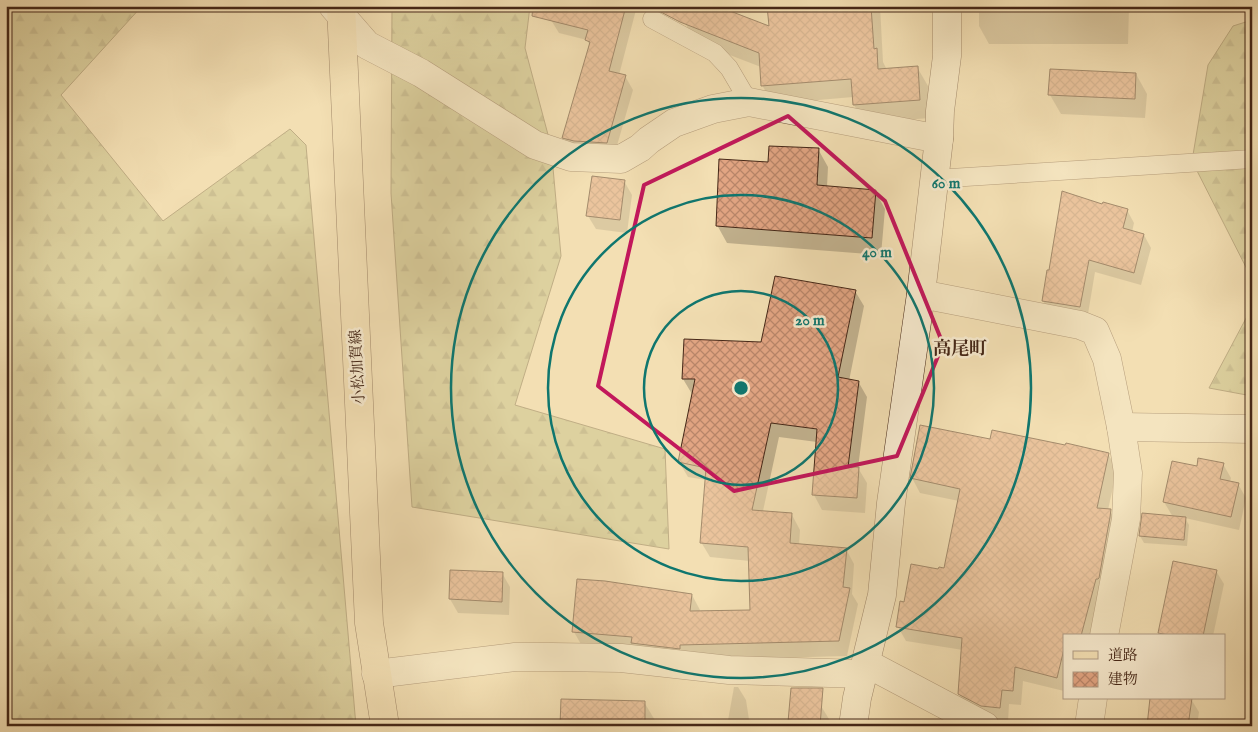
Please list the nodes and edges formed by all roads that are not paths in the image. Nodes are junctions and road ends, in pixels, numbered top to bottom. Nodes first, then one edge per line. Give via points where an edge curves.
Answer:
1 (948, 6) edge
2 (338, 9) edge
3 (652, 19) dead end
4 (749, 102) junction
5 (939, 139) junction
6 (1252, 159) edge
7 (934, 180) junction
8 (921, 294) junction
9 (1121, 427) junction
10 (1252, 429) edge
11 (1104, 634) edge
12 (864, 668) junction
13 (376, 674) junction
14 (1093, 700) edge
15 (385, 726) edge
16 (853, 726) edge
17 (985, 726) edge
18 (1089, 726) edge

1 - 5 street
2 - 4 street via 367,45 421,73 535,146 571,157 621,159 674,123 713,109
2 - 13 main road, 小松加賀線 via 369,623
3 - 4 lane via 715,53 729,68
4 - 5 street
5 - 7 street
6 - 7 lane
7 - 8 street
8 - 9 street via 1080,325 1095,331 1107,359
8 - 12 street via 891,503 882,595
9 - 10 street
9 - 11 street via 1128,473 1126,519
12 - 13 street via 729,670 621,658 515,657
12 - 16 street
12 - 17 street
13 - 15 main road, 小松加賀線
14 - 18 street

